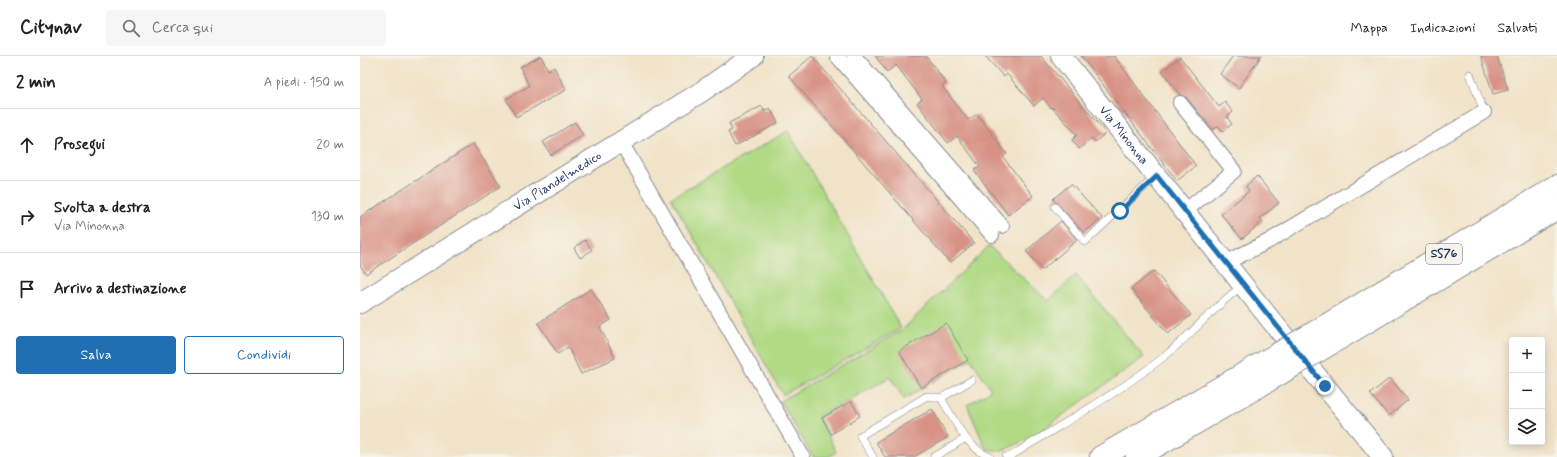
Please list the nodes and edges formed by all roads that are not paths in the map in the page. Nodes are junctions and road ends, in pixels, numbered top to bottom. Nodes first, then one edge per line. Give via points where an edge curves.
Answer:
1 (753, 56) edge
2 (837, 56) edge
3 (854, 56) edge
4 (1061, 56) edge
5 (1470, 74) dead end
6 (1180, 102) dead end
7 (1484, 112) joint
8 (621, 142) junction
9 (1157, 176) junction
10 (1557, 186) edge
11 (1055, 207) dead end
12 (1557, 208) edge
13 (1184, 211) junction
14 (1225, 262) junction
15 (1243, 285) junction
16 (360, 303) edge
17 (1336, 330) junction
18 (1253, 379) junction
19 (972, 380) dead end
20 (942, 398) junction
21 (966, 438) junction
22 (803, 457) edge
23 (872, 457) edge
24 (934, 457) edge
25 (990, 457) edge
26 (1006, 457) edge
27 (1101, 457) edge
28 (1138, 457) edge
29 (1383, 457) edge

1 - 8 main road, Via Piandelmedico
2 - 3 street via 997,231
4 - 9 main road, Via Minonna
5 - 7 lane
6 - 13 street via 1234,171
7 - 14 street via 1269,241
8 - 16 main road, Via Piandelmedico
8 - 22 street
9 - 11 lane via 1085,242
9 - 13 main road, Via Minonna
10 - 17 highway, SS76
12 - 17 highway, SS76
13 - 14 main road, Via Minonna
14 - 15 main road, Via Minonna
15 - 26 lane via 1166,355 1132,380
15 - 29 main road, Via Minonna
17 - 18 highway, SS76, bridge
18 - 27 highway, SS76
18 - 28 highway, SS76
19 - 20 lane
20 - 21 lane
20 - 23 lane via 927,396 860,436
21 - 24 lane
21 - 25 lane via 980,453

